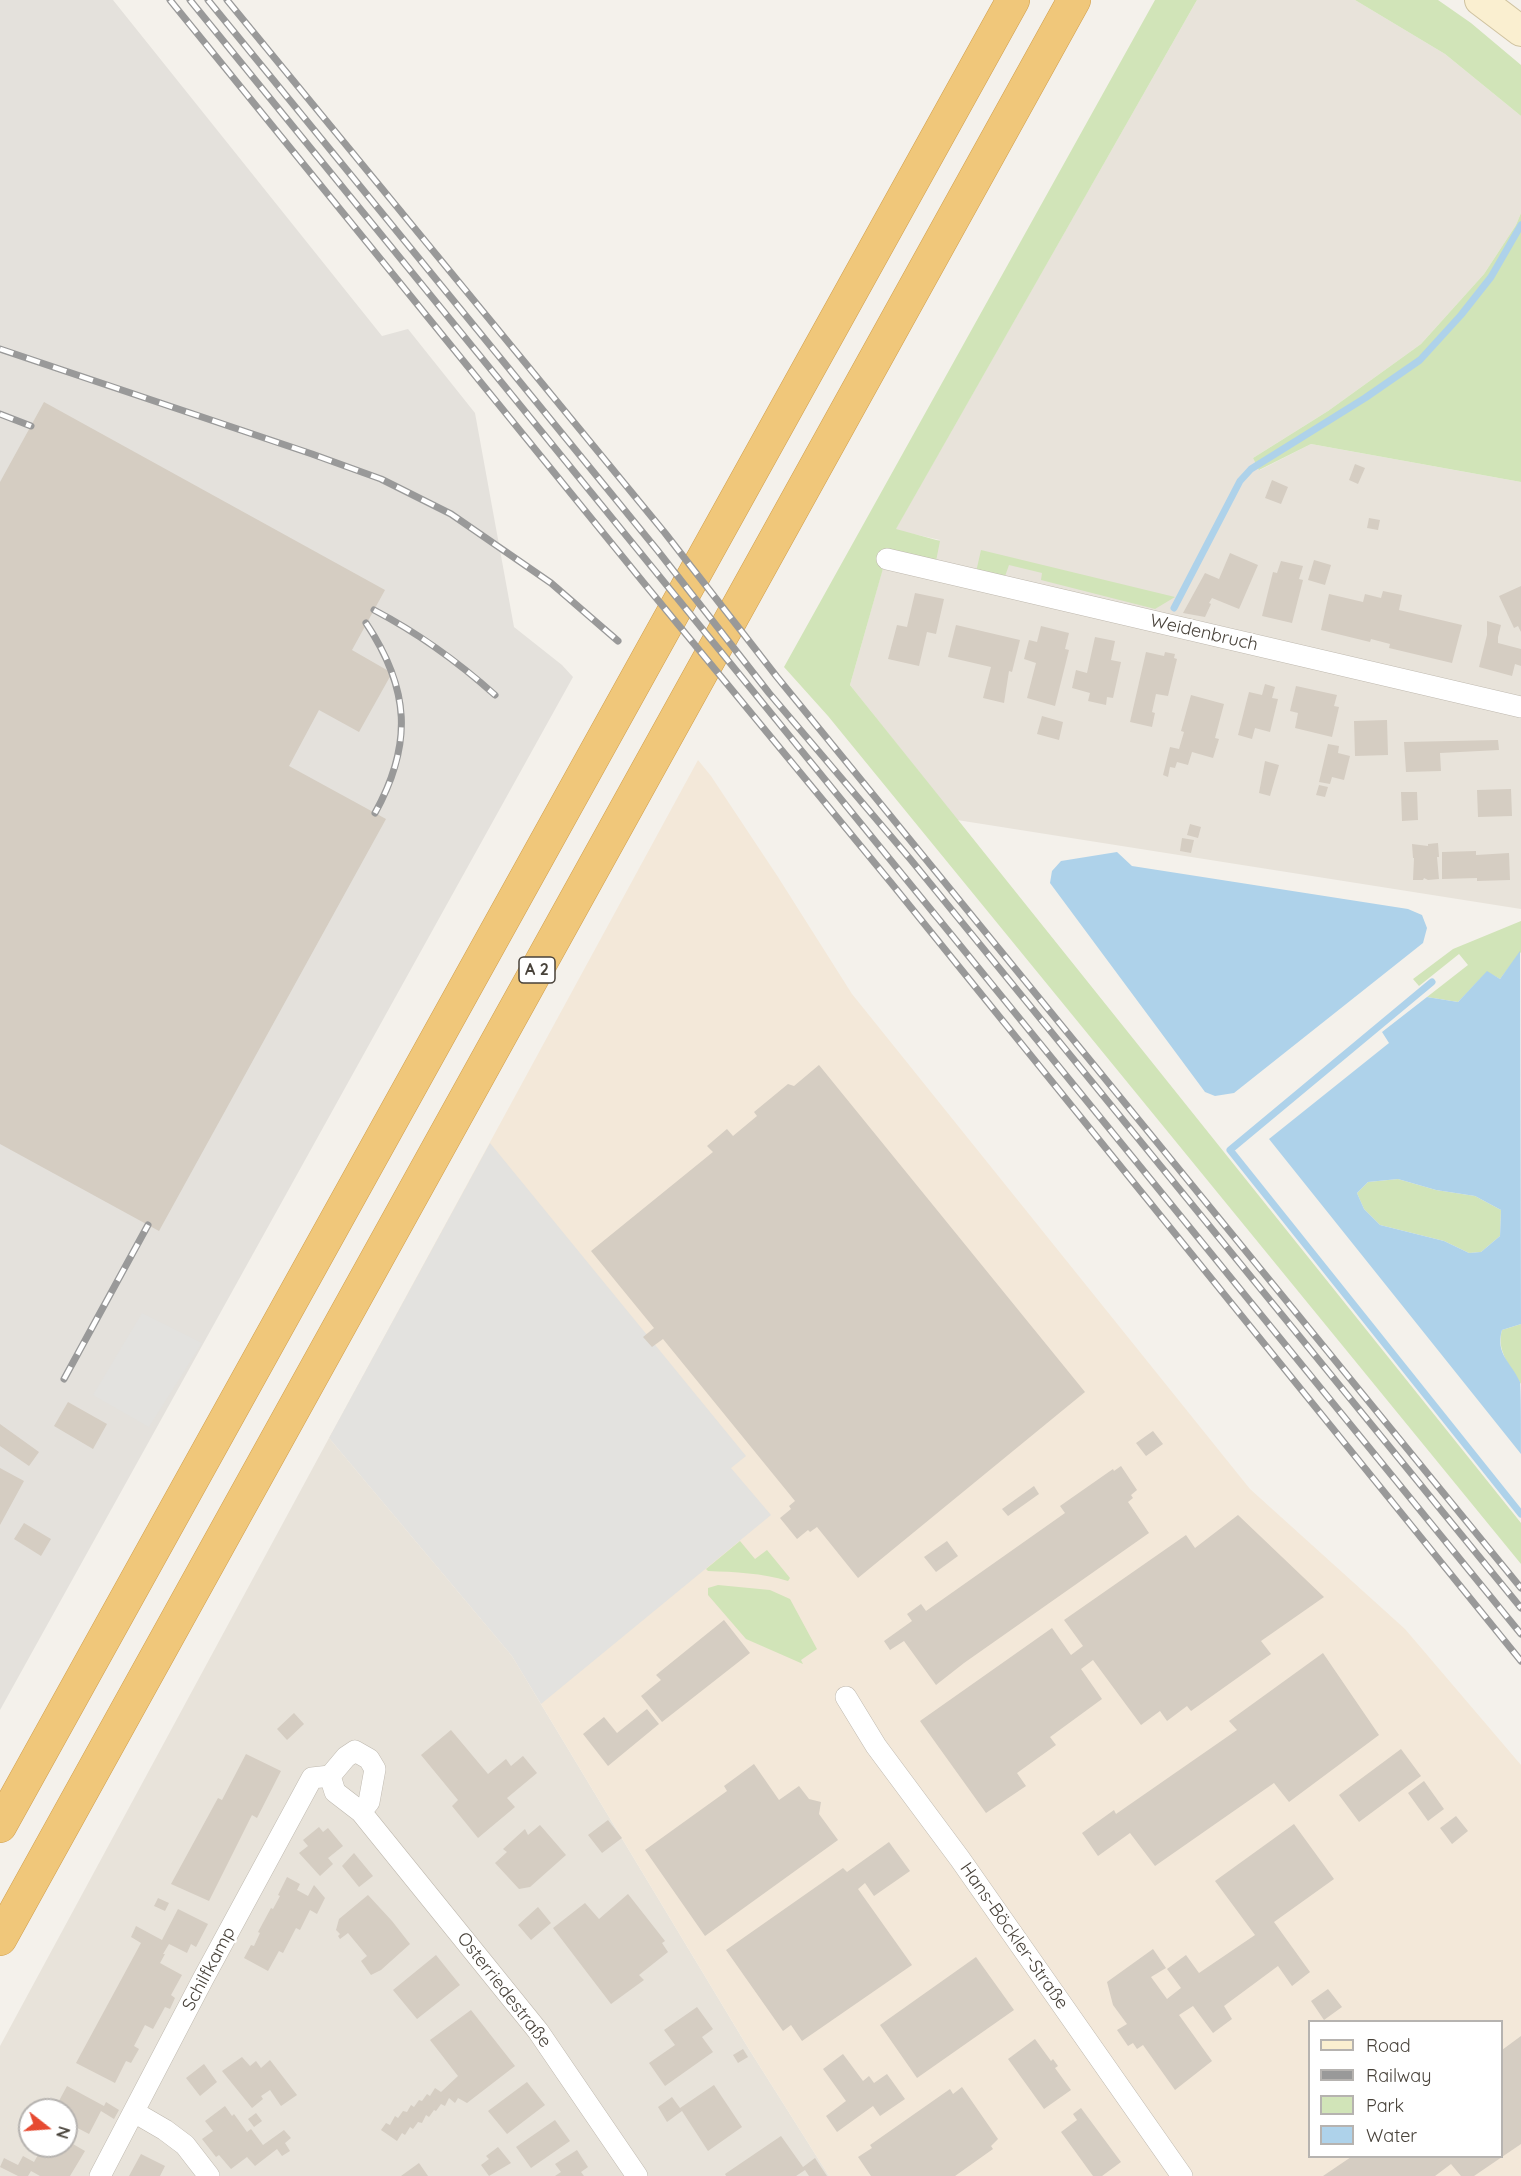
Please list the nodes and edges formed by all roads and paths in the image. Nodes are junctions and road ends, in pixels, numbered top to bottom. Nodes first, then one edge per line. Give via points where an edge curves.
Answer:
1 (1013, 0) edge
2 (1074, 0) edge
3 (1480, 0) edge
4 (1521, 31) edge
5 (887, 559) dead end
6 (1521, 707) edge
7 (846, 1697) dead end
8 (330, 1776) junction
9 (361, 1812) junction
10 (0, 1826) edge
11 (0, 1939) edge
12 (134, 2112) junction
13 (100, 2176) edge
14 (209, 2176) edge
15 (637, 2176) edge
16 (1182, 2176) edge

1 - 10 highway
2 - 11 highway, A 2
3 - 4 street
5 - 6 street, Weidenbruch
7 - 16 street, Hans-Böckler-Straße via 876,1746
8 - 9 street, Osterriedestraße via 335,1792
8 - 9 street via 355,1751 369,1759 375,1769 374,1782 369,1802
8 - 12 street, Schilfkamp via 312,1778
9 - 15 street, Osterriedestraße via 538,2031
12 - 13 street, Schilfkamp
12 - 14 street via 185,2145

